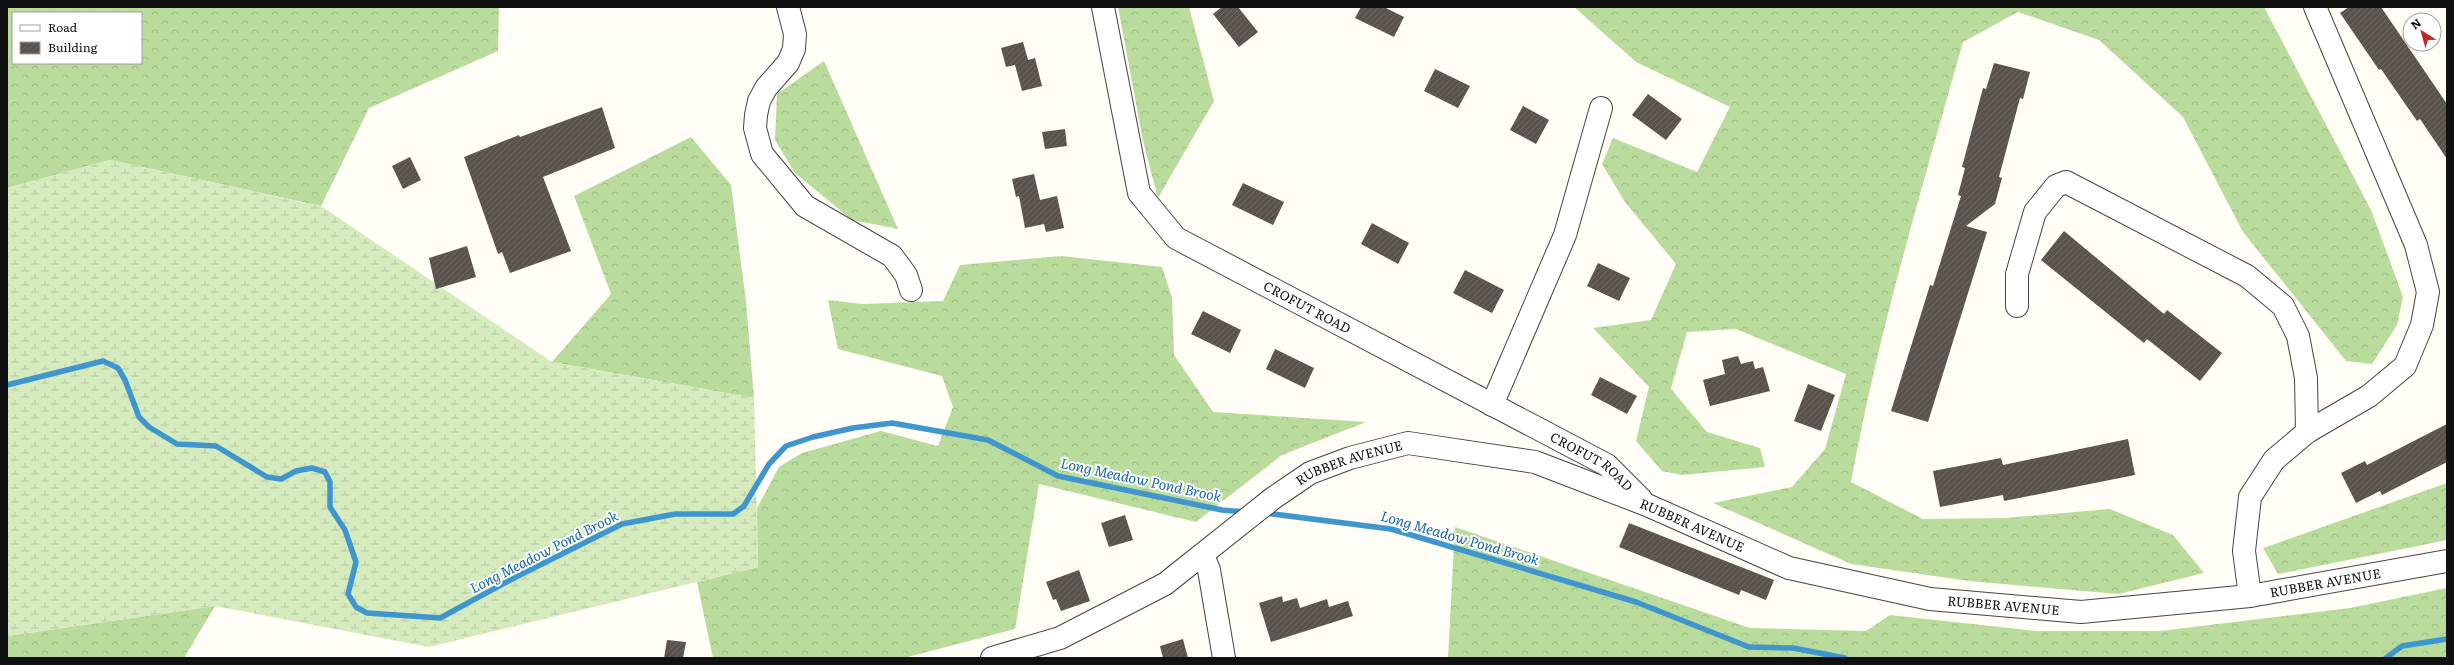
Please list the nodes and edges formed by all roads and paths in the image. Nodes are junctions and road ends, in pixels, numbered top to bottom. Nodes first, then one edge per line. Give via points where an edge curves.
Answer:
1 (788, 7) edge
2 (1103, 7) edge
3 (2315, 7) edge
4 (1601, 108) dead end
5 (911, 290) dead end
6 (2017, 306) dead end
7 (1492, 405) junction
8 (2307, 432) junction
9 (1647, 505) junction
10 (1203, 555) junction
11 (2447, 561) edge
12 (2250, 596) junction
13 (992, 658) edge
14 (1224, 658) edge

1 - 5 street via 796,34 794,49 788,63 766,88 759,101 755,128 762,154 805,206 892,256 906,275
2 - 7 street, CROFUT ROAD via 1140,193 1176,238
3 - 8 street via 2416,245 2428,292 2422,325 2405,366 2369,396
4 - 7 street via 1565,235
6 - 8 street via 2017,274 2035,212 2056,186 2066,182 2247,276 2283,306 2298,336 2306,378
7 - 9 street, CROFUT ROAD via 1606,465
8 - 12 street via 2274,460 2250,497 2244,551
9 - 10 street, RUBBER AVENUE via 1535,462 1408,443 1350,458 1310,473
9 - 12 street, RUBBER AVENUE via 1789,568 1930,599 2081,612
10 - 13 street, RUBBER AVENUE via 1165,584 1060,638
10 - 14 street via 1209,570
11 - 12 street, RUBBER AVENUE

